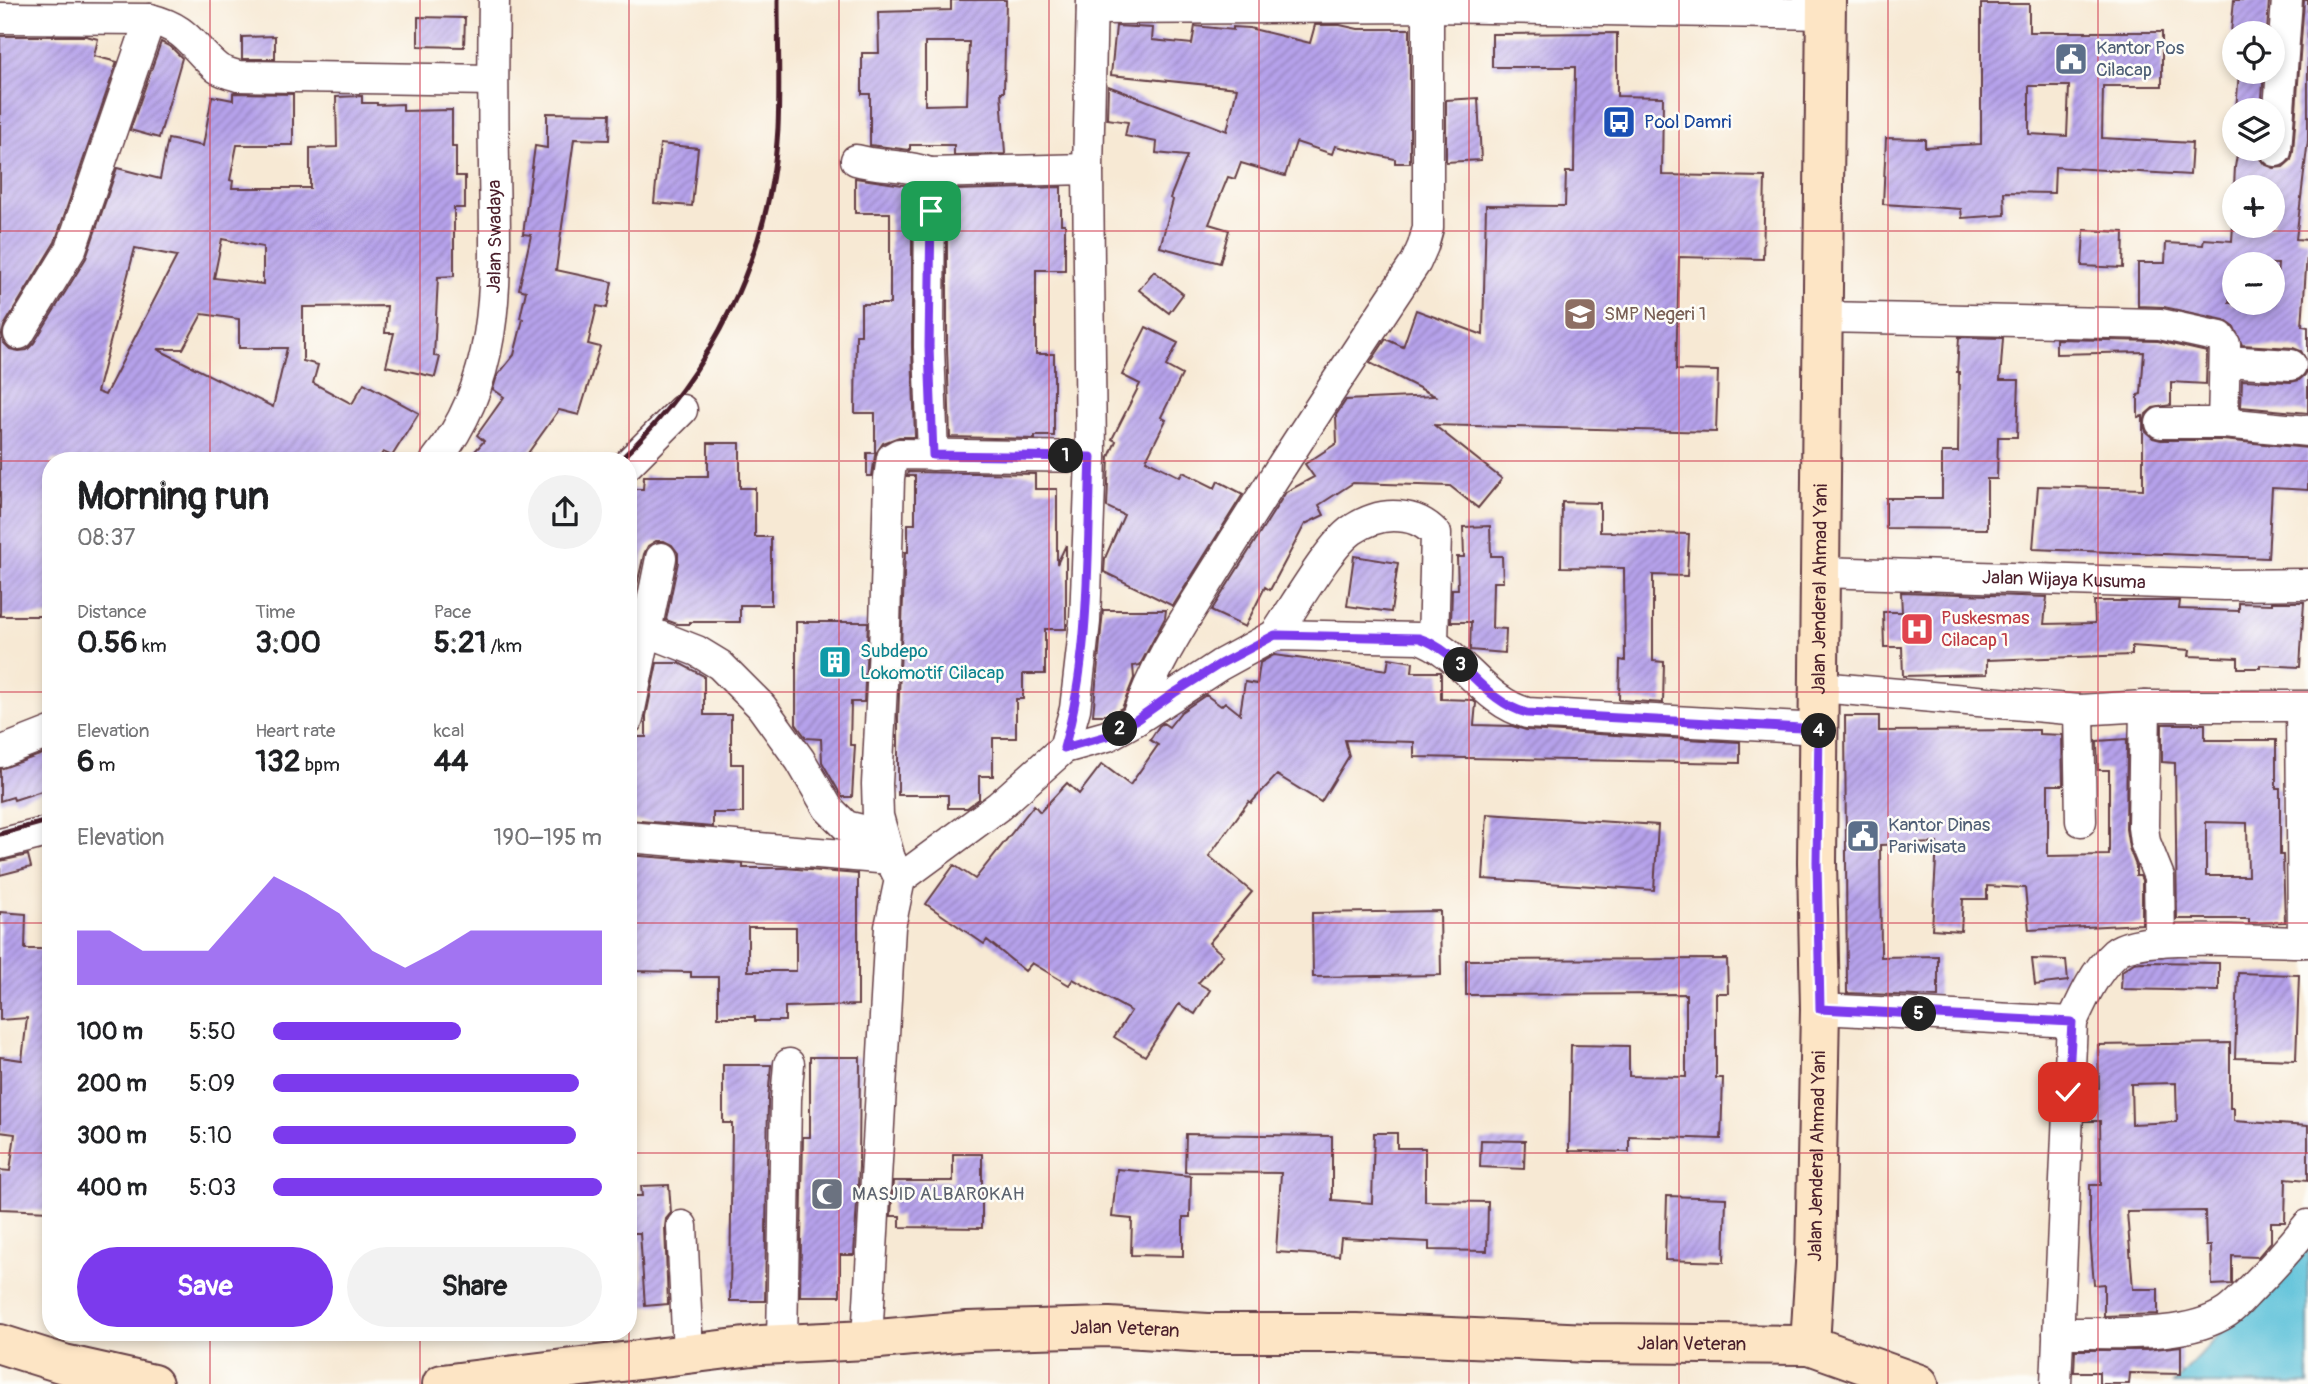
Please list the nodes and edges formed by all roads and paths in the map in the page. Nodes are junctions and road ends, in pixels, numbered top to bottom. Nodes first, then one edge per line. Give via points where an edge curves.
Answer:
1 (494, 0) edge
2 (2287, 0) edge
3 (1092, 4) edge
4 (1428, 7) junction
5 (1826, 7) edge
6 (0, 18) edge
7 (150, 19) junction
8 (2296, 46) edge
9 (492, 80) junction
10 (2285, 104) edge
11 (856, 160) dead end
12 (1088, 169) junction
13 (930, 173) junction
14 (1821, 317) junction
15 (19, 334) dead end
16 (2225, 361) junction
17 (2291, 365) dead end
18 (682, 410) dead end
19 (2161, 422) dead end
20 (2223, 423) junction
21 (2308, 431) edge
22 (441, 452) edge
23 (637, 455) edge
24 (933, 455) junction
25 (1091, 457) junction
26 (662, 558) dead end
27 (1821, 572) junction
28 (2308, 584) edge
29 (646, 631) junction
30 (1275, 635) junction
31 (1433, 642) junction
32 (637, 675) edge
33 (1820, 687) junction
34 (2145, 706) junction
35 (2304, 707) edge
36 (2079, 710) junction
37 (1136, 720) junction
38 (1819, 729) junction
39 (42, 736) edge
40 (1064, 748) junction
41 (0, 752) edge
42 (2081, 821) dead end
43 (42, 833) edge
44 (637, 838) edge
45 (0, 844) edge
46 (891, 857) junction
47 (2160, 941) junction
48 (2306, 942) edge
49 (1820, 1009) junction
50 (2072, 1022) junction
51 (789, 1064) dead end
52 (2308, 1225) edge
53 (682, 1226) dead end
54 (2058, 1333) junction
55 (867, 1340) junction
56 (0, 1344) edge
57 (782, 1344) junction
58 (1810, 1345) junction
59 (688, 1353) junction
60 (78, 1376) edge
61 (153, 1384) edge
62 (442, 1384) edge
63 (1919, 1384) edge
64 (2056, 1384) edge

1 - 9 street, Jalan Swadaya
2 - 8 street
3 - 4 street
3 - 12 street
4 - 5 street
4 - 37 street via 1429,228 1423,246 1205,586 1146,688
5 - 14 main road, Jalan Jenderal Ahmad Yani
6 - 7 street
7 - 9 street via 170,24 219,70 238,76
7 - 15 street via 71,249
8 - 10 street
9 - 22 street, Jalan Swadaya via 495,286 490,338 480,377
11 - 13 street via 912,166
12 - 13 street
12 - 25 street
13 - 24 street
14 - 16 street via 2160,324 2220,337
14 - 27 main road, Jalan Jenderal Ahmad Yani
16 - 17 street
16 - 20 street
18 - 23 street
19 - 20 street
20 - 21 street
24 - 25 street
24 - 46 street via 899,454 892,458 889,478 877,784 878,816
25 - 40 street via 1081,660
26 - 29 street
27 - 28 street, Jalan Wijaya Kusuma
27 - 33 main road, Jalan Jenderal Ahmad Yani
29 - 32 street
29 - 46 street via 720,665 761,706 828,808
30 - 31 street
30 - 31 street via 1351,531 1384,516 1405,516 1426,523 1436,534
30 - 37 street via 1220,664
31 - 38 street via 1483,688 1514,710 1527,713
33 - 36 street
33 - 38 main road, Jalan Jenderal Ahmad Yani
34 - 35 street
34 - 36 street
34 - 47 street via 2144,827 2159,877
35 - 48 street
36 - 42 street
37 - 40 street via 1107,736
38 - 49 main road, Jalan Jenderal Ahmad Yani
39 - 41 street
40 - 46 street via 999,806
43 - 45 street
44 - 46 street
46 - 55 street
47 - 48 street
47 - 50 street via 2132,944 2114,954 2088,989
49 - 50 street
49 - 58 main road, Jalan Jenderal Ahmad Yani
50 - 54 street
51 - 57 street
52 - 54 street via 2285,1255 2229,1311 2215,1319 2171,1330
53 - 59 street
54 - 64 street
55 - 57 main road, Jalan Veteran
55 - 58 main road, Jalan Veteran via 968,1331 1109,1327 1589,1343
56 - 60 main road
57 - 59 main road, Jalan Veteran
58 - 63 main road, Jalan Veteran
59 - 62 main road, Jalan Veteran
60 - 61 main road

